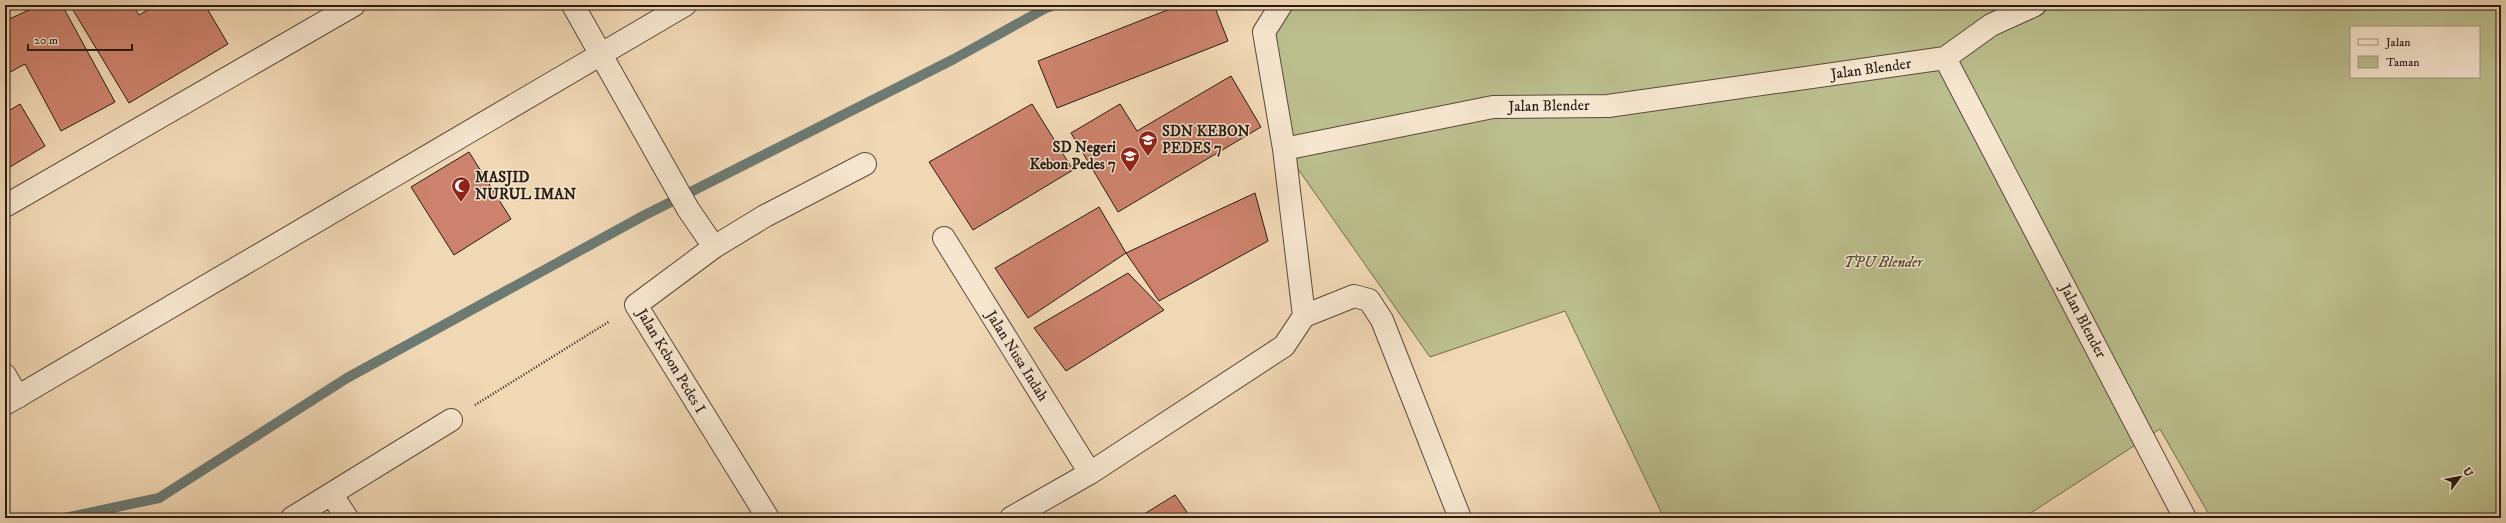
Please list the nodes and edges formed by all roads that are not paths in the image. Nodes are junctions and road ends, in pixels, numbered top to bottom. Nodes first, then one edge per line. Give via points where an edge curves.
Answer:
1 (354, 5) edge
2 (573, 5) edge
3 (685, 5) edge
4 (1281, 5) edge
5 (2035, 5) edge
6 (600, 53) junction
7 (1945, 58) junction
8 (1284, 149) junction
9 (865, 164) dead end
10 (5, 206) edge
11 (944, 238) dead end
12 (714, 247) junction
13 (1304, 316) junction
14 (5, 375) edge
15 (12, 401) edge
16 (451, 420) road end
17 (1090, 473) junction
18 (332, 494) junction
19 (292, 518) edge
20 (347, 518) edge
21 (768, 518) edge
22 (1012, 518) edge
23 (1460, 518) edge
24 (2185, 518) edge

1 - 10 street
2 - 6 street
3 - 6 street
4 - 8 street via 1264,32
5 - 7 street via 1991,26
6 - 12 street via 688,209
6 - 15 street
7 - 8 street, Jalan Blender via 1608,106 1493,107
7 - 24 street, Jalan Blender
8 - 13 street
9 - 12 street via 765,216
11 - 17 street, Jalan Nusa Indah
12 - 21 street, Jalan Kebon Pedes I via 636,305
13 - 17 street via 1284,346
13 - 23 street via 1354,296 1369,300 1382,320
14 - 15 street
16 - 18 street
17 - 22 street
18 - 19 street
18 - 20 street

